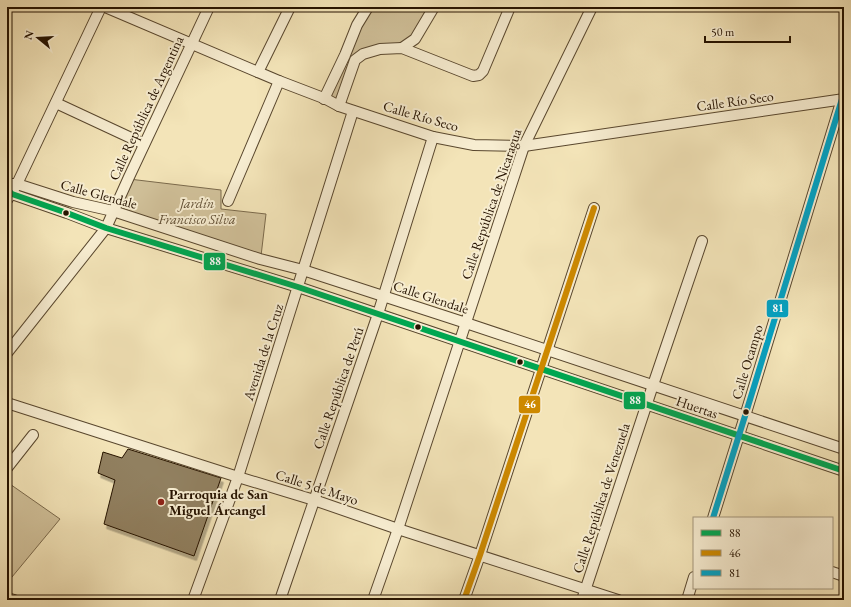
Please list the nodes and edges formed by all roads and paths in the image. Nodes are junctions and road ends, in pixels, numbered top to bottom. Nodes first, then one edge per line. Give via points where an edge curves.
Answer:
1 (100, 7) edge
2 (105, 7) edge
3 (209, 7) edge
4 (290, 7) edge
5 (368, 7) edge
6 (434, 7) edge
7 (510, 7) edge
8 (592, 7) edge
9 (191, 44) junction
10 (402, 48) junction
11 (345, 55) junction
12 (356, 60) junction
13 (258, 72) junction
14 (279, 81) junction
15 (324, 99) junction
16 (843, 99) edge
17 (56, 103) junction
18 (339, 106) junction
19 (353, 111) junction
20 (433, 137) junction
21 (144, 144) junction
22 (524, 146) junction
23 (12, 184) edge
24 (9, 194) edge
25 (228, 201) dead end
26 (594, 208) dead end
27 (114, 210) junction
28 (106, 228) junction
29 (702, 240) dead end
30 (303, 270) junction
31 (298, 287) junction
32 (383, 296) junction
33 (378, 314) junction
34 (466, 323) junction
35 (460, 342) junction
36 (547, 350) junction
37 (7, 353) edge
38 (541, 369) junction
39 (653, 385) junction
40 (7, 403) edge
41 (647, 405) junction
42 (746, 416) junction
43 (33, 435) dead end
44 (739, 436) junction
45 (844, 449) edge
46 (7, 468) edge
47 (844, 471) edge
48 (238, 477) junction
49 (314, 500) junction
50 (713, 517) edge
51 (398, 529) junction
52 (480, 555) junction
53 (833, 572) edge
54 (844, 576) edge
55 (693, 580) edge
56 (586, 590) junction
57 (7, 598) edge
58 (14, 600) edge
59 (193, 600) edge
60 (280, 600) edge
61 (373, 600) edge
62 (464, 600) edge
63 (582, 600) edge
64 (618, 600) edge
65 (686, 600) edge

1 - 17 street
2 - 9 street, Calle Río Seco
3 - 9 street, Calle República de Argentina
4 - 13 street
5 - 11 street via 357,25
6 - 10 street via 415,39
7 - 10 street via 479,75 472,76
8 - 22 street, Calle República de Nicaragua
9 - 13 street, Calle Río Seco
9 - 21 street, Calle República de Argentina
10 - 12 street via 380,49 364,54
11 - 12 street
11 - 15 street
12 - 18 street
13 - 14 street, Calle Río Seco
14 - 15 street, Calle Río Seco
14 - 25 street
15 - 18 street, Calle Río Seco
16 - 22 street, Calle Río Seco
16 - 42 street, Calle Ocampo
17 - 21 street
17 - 23 street
18 - 19 street, Calle Río Seco
19 - 20 street, Calle Río Seco
19 - 30 street, Avenida de la Cruz
20 - 22 street, Calle Río Seco via 474,144
20 - 32 street, Calle República de Perú
21 - 27 street, Calle República de Argentina
22 - 34 street, Calle República de Nicaragua
23 - 24 street
23 - 27 street, Calle Glendale via 73,202
24 - 28 street, Calle Glendale
26 - 36 street
27 - 28 street, Calle República de Argentina
27 - 30 street, Calle Glendale via 260,259
28 - 31 street, Calle Glendale
28 - 37 street, Calle República de Argentina
29 - 39 street, Calle República de Venezuela
30 - 31 street, Avenida de la Cruz
30 - 32 street, Calle Glendale
31 - 33 street, Calle Glendale
31 - 48 street, Avenida de la Cruz
32 - 33 street, Calle República de Perú
32 - 34 street, Calle Glendale
33 - 35 street, Calle Glendale
33 - 49 street, Calle República de Perú
34 - 35 street, Calle República de Nicaragua
34 - 36 street, Calle Glendale
35 - 38 street, Calle Glendale
35 - 51 street, Calle República de Nicaragua
36 - 38 street
36 - 39 street, Calle Glendale
38 - 41 street, Huertas
38 - 52 street
39 - 41 street, Calle República de Venezuela
39 - 42 street, Calle Glendale
40 - 48 street, Calle 5 de Mayo
41 - 44 street, Huertas
41 - 56 street, Calle República de Venezuela
42 - 44 street, Calle Ocampo
42 - 45 street, Calle Glendale
43 - 46 street
44 - 47 street, Huertas
44 - 50 street, Calle Ocampo
48 - 49 street, Calle 5 de Mayo
48 - 59 street, Avenida de la Cruz
49 - 51 street, Calle 5 de Mayo
49 - 60 street, Calle República de Perú
51 - 52 street, Calle 5 de Mayo
51 - 61 street, Calle República de Nicaragua
52 - 56 street, Calle 5 de Mayo
52 - 62 street
53 - 54 street
55 - 65 street
56 - 63 street, Calle República de Venezuela
56 - 64 street, Calle 5 de Mayo
57 - 58 street

